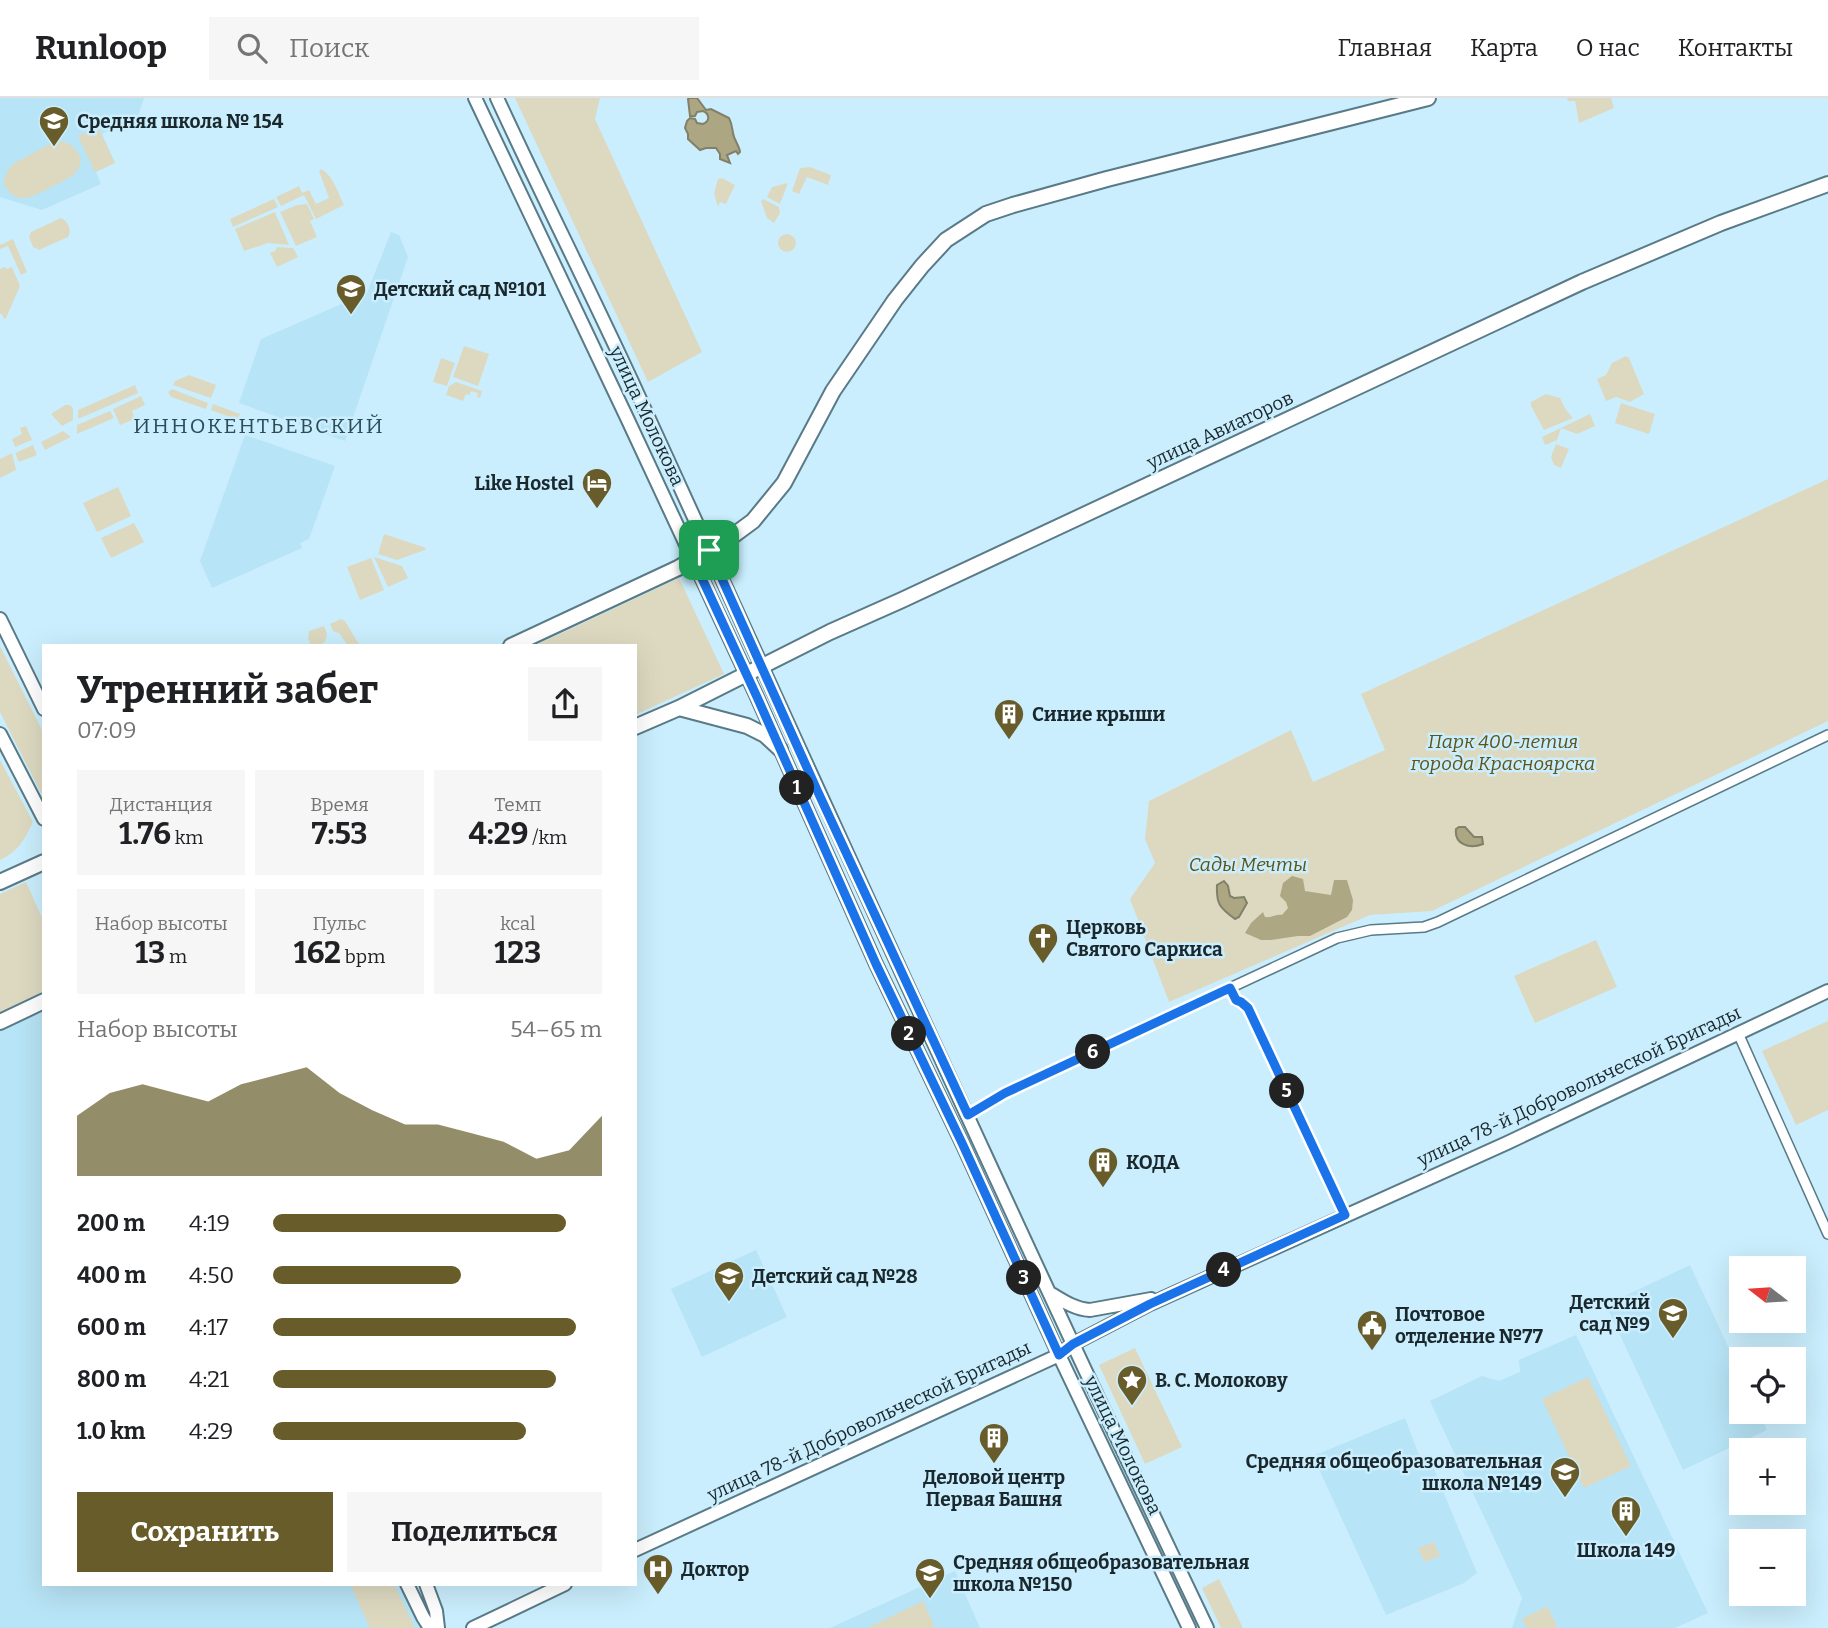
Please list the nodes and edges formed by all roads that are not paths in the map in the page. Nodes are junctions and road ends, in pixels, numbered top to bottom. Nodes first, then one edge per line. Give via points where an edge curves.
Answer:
1 (475, 98) edge
2 (497, 98) edge
3 (1428, 98) edge
4 (1828, 184) edge
5 (709, 550) junction
6 (693, 559) junction
7 (0, 619) edge
8 (515, 644) edge
9 (763, 666) junction
10 (746, 674) junction
11 (30, 682) junction
12 (42, 687) edge
13 (42, 705) edge
14 (679, 708) junction
15 (637, 726) edge
16 (0, 734) edge
17 (1828, 736) edge
18 (780, 749) junction
19 (42, 815) edge
20 (42, 863) edge
21 (0, 882) edge
22 (1230, 988) junction
23 (1828, 991) edge
24 (42, 1002) edge
25 (0, 1022) edge
26 (1738, 1032) junction
27 (968, 1115) junction
28 (1345, 1215) junction
29 (1828, 1234) edge
30 (1050, 1293) junction
31 (1169, 1296) junction
32 (1073, 1344) junction
33 (1059, 1355) junction
34 (637, 1549) edge
35 (408, 1586) edge
36 (426, 1586) edge
37 (561, 1586) edge
38 (430, 1628) edge
39 (438, 1628) edge
40 (473, 1628) edge
41 (1189, 1628) edge
42 (1207, 1628) edge

1 - 6 street, улица Молокова
2 - 5 street, улица Молокова
3 - 5 main road via 986,214 946,240 922,266 832,391 784,483 753,521
4 - 9 main road, улица Авиаторов via 1721,223 1583,282
5 - 6 main road
5 - 9 street, улица Молокова
6 - 8 main road
6 - 10 street, улица Молокова
7 - 11 street
9 - 10 main road, улица Авиаторов
9 - 27 street, улица Молокова
10 - 14 main road, улица Авиаторов
10 - 18 street, улица Молокова
11 - 12 street
11 - 13 street
14 - 15 main road, улица Авиаторов
14 - 18 main road via 747,726 765,734
16 - 19 street
17 - 22 street via 1438,922 1337,938
18 - 33 street, улица Молокова
20 - 21 main road
22 - 27 street via 1005,1093
22 - 28 street via 1236,1000 1248,1008
23 - 26 street, улица 78-й Добровольческой Бригады
24 - 25 main road
26 - 28 street, улица 78-й Добровольческой Бригады
26 - 29 street
27 - 30 street, улица Молокова
28 - 31 street, улица 78-й Добровольческой Бригады
30 - 31 street via 1090,1310
30 - 32 street, улица Молокова
31 - 32 street, улица 78-й Добровольческой Бригады
32 - 33 street, улица 78-й Добровольческой Бригады
32 - 42 street, улица Молокова
33 - 34 street, улица 78-й Добровольческой Бригады
33 - 41 street, улица Молокова
35 - 38 street
36 - 39 street
37 - 40 street

